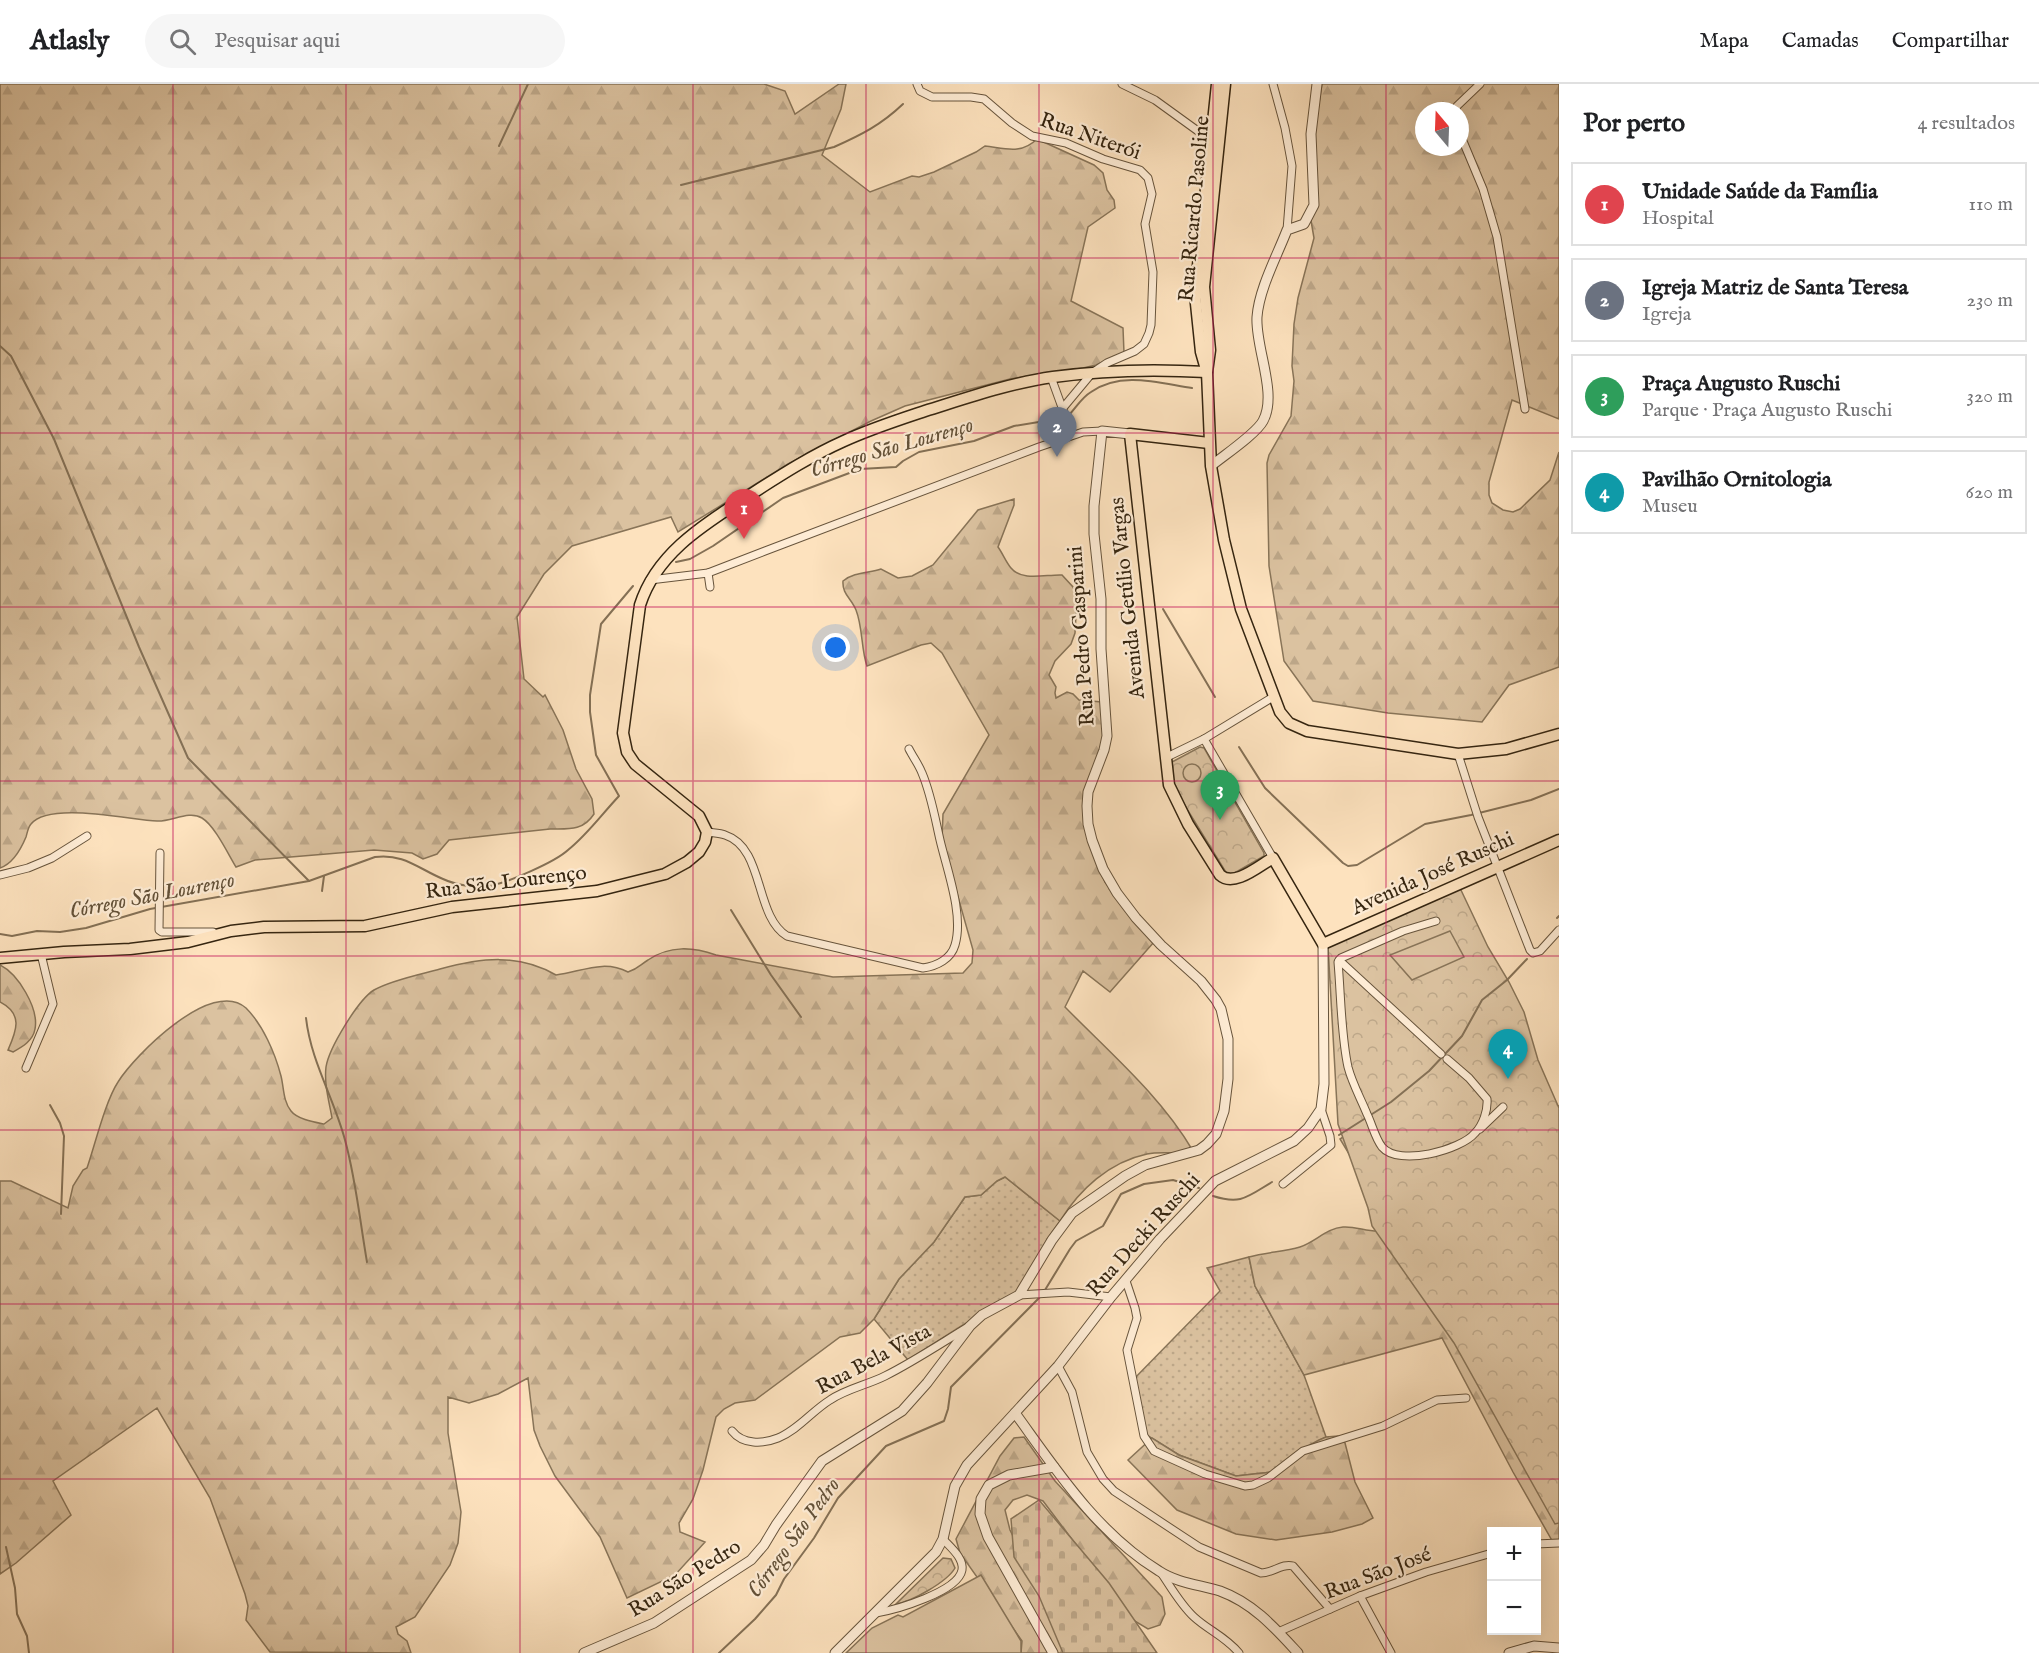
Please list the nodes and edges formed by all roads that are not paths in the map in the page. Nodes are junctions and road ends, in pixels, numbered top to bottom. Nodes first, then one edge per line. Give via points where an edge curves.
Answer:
1 (916, 84) edge
2 (1122, 84) edge
3 (1217, 84) edge
4 (1225, 84) edge
5 (1273, 84) edge
6 (1317, 84) edge
7 (1480, 84) edge
8 (1461, 102) edge
9 (1211, 143) junction
10 (1469, 156) edge
11 (1287, 230) junction
12 (1207, 372) junction
13 (1092, 373) junction
14 (1051, 377) junction
15 (1525, 409) dead end
16 (1064, 415) junction
17 (1102, 431) junction
18 (1130, 434) junction
19 (1072, 435) junction
20 (1209, 443) junction
21 (1210, 466) junction
22 (708, 573) junction
23 (650, 580) junction
24 (710, 587) dead end
25 (1273, 698) junction
26 (1559, 734) edge
27 (1204, 739) junction
28 (909, 749) dead end
29 (1458, 754) junction
30 (1165, 758) junction
31 (707, 832) junction
32 (87, 836) dead end
33 (1559, 840) edge
34 (160, 853) dead end
35 (1273, 858) junction
36 (1497, 867) junction
37 (0, 875) edge
38 (1436, 921) dead end
39 (1559, 930) edge
40 (231, 931) junction
41 (1323, 944) junction
42 (41, 954) junction
43 (0, 958) edge
44 (1339, 960) junction
45 (26, 1068) dead end
46 (1503, 1107) dead end
47 (1320, 1109) junction
48 (1476, 1132) junction
49 (1283, 1184) dead end
50 (1126, 1281) junction
51 (1019, 1295) junction
52 (1111, 1297) junction
53 (970, 1326) junction
54 (1058, 1366) junction
55 (1466, 1398) dead end
56 (1015, 1413) junction
57 (732, 1431) dead end
58 (1054, 1467) junction
59 (943, 1539) junction
60 (1559, 1543) edge
61 (1541, 1544) edge
62 (1487, 1554) edge
63 (1160, 1573) junction
64 (1360, 1596) junction
65 (1330, 1609) junction
66 (876, 1613) junction
67 (1278, 1632) junction
68 (1559, 1648) edge
69 (584, 1653) edge
70 (836, 1653) edge
71 (1053, 1653) edge
72 (1239, 1653) edge
73 (1298, 1653) edge
74 (1391, 1653) edge
75 (1509, 1653) edge

1 - 13 street, Rua Niterói via 932,97 984,99 1032,136 1066,143 1140,170 1148,178 1152,194 1145,224 1153,272 1151,325 1144,344
2 - 9 street via 1155,100
3 - 9 main road, Rua Ricardo Pasoline
4 - 12 main road, Rua Ricardo Pasoline via 1204,287 1210,350
5 - 11 street via 1292,166
6 - 11 street via 1311,134 1314,205 1304,224
7 - 8 street
9 - 12 main road, Rua Ricardo Pasoline via 1195,294
10 - 15 street via 1497,237
11 - 21 street via 1258,307 1258,338 1267,385 1266,412 1260,425
12 - 13 main road
12 - 20 main road
13 - 14 main road
13 - 16 street
14 - 16 street
14 - 23 main road via 948,404 845,440 706,523 678,547
16 - 19 street
17 - 18 street
17 - 19 street
17 - 51 street, Rua Pedro Gasparini via 1094,526 1107,736 1088,792 1088,824 1103,869 1117,893 1148,931 1216,1000 1228,1039 1227,1089 1221,1122 1213,1139 1199,1150 1145,1165 1071,1213
18 - 20 main road
18 - 30 main road, Avenida Getúlio Vargas
19 - 22 street
20 - 21 main road
21 - 25 main road via 1241,609
22 - 23 street
22 - 24 street
23 - 31 main road via 640,605 624,744 635,764 699,816
25 - 27 street
25 - 29 main road via 1289,723 1307,731
26 - 29 main road via 1506,749
27 - 30 street
27 - 35 street
28 - 31 street via 930,797 957,914 955,946 931,967 797,940 782,933 769,912 744,850 736,840
29 - 36 street
30 - 35 main road, Avenida Getúlio Vargas via 1173,795 1220,875 1227,880 1235,879
31 - 40 main road, Rua São Lourenço via 699,852 680,866 664,874 597,891 452,907 365,926 276,926
32 - 37 street via 52,858
33 - 36 main road, Avenida José Ruschi
34 - 40 street via 159,930
35 - 41 main road
36 - 39 street via 1530,950 1540,951
36 - 41 main road, Avenida José Ruschi
38 - 44 street via 1403,931
40 - 42 main road, Rua São Lourenço via 188,942
41 - 47 street via 1324,1084
42 - 43 main road, Rua São Lourenço
42 - 45 street via 53,1004
44 - 48 street via 1487,1099 1486,1112
44 - 48 street via 1348,1064 1381,1145 1398,1156 1420,1156 1452,1146
46 - 48 street
47 - 49 street via 1331,1145
47 - 50 street, Rua Decki Ruschi via 1294,1141 1215,1182
50 - 52 street, Rua Decki Ruschi
50 - 55 street via 1137,1318 1127,1350 1144,1436 1154,1451 1205,1474 1253,1485 1303,1451 1383,1426 1437,1400
51 - 52 street
51 - 53 street, Rua São Pedro
52 - 54 street, Rua Decki Ruschi
53 - 57 street, Rua Bela Vista via 900,1368 830,1400 779,1438 753,1442
53 - 69 street, Rua São Pedro via 902,1412 822,1461 751,1560 654,1623
54 - 56 street, Rua Decki Ruschi
54 - 65 street via 1072,1392 1087,1452 1114,1491 1199,1547 1262,1573 1293,1566
56 - 58 street
56 - 59 street, Rua Decki Ruschi via 961,1475
58 - 63 street via 1108,1532
58 - 71 street via 1009,1475 989,1485 981,1499 980,1514 988,1537
59 - 66 street via 931,1559
59 - 66 street via 958,1556 962,1570 959,1576 917,1602
60 - 61 street
62 - 64 street, Rua São José
63 - 67 street via 1245,1602
63 - 72 street via 1195,1618
64 - 65 street, Rua São José
64 - 74 street
65 - 67 street, Rua São José
66 - 70 street
67 - 73 street
68 - 75 street via 1534,1646

